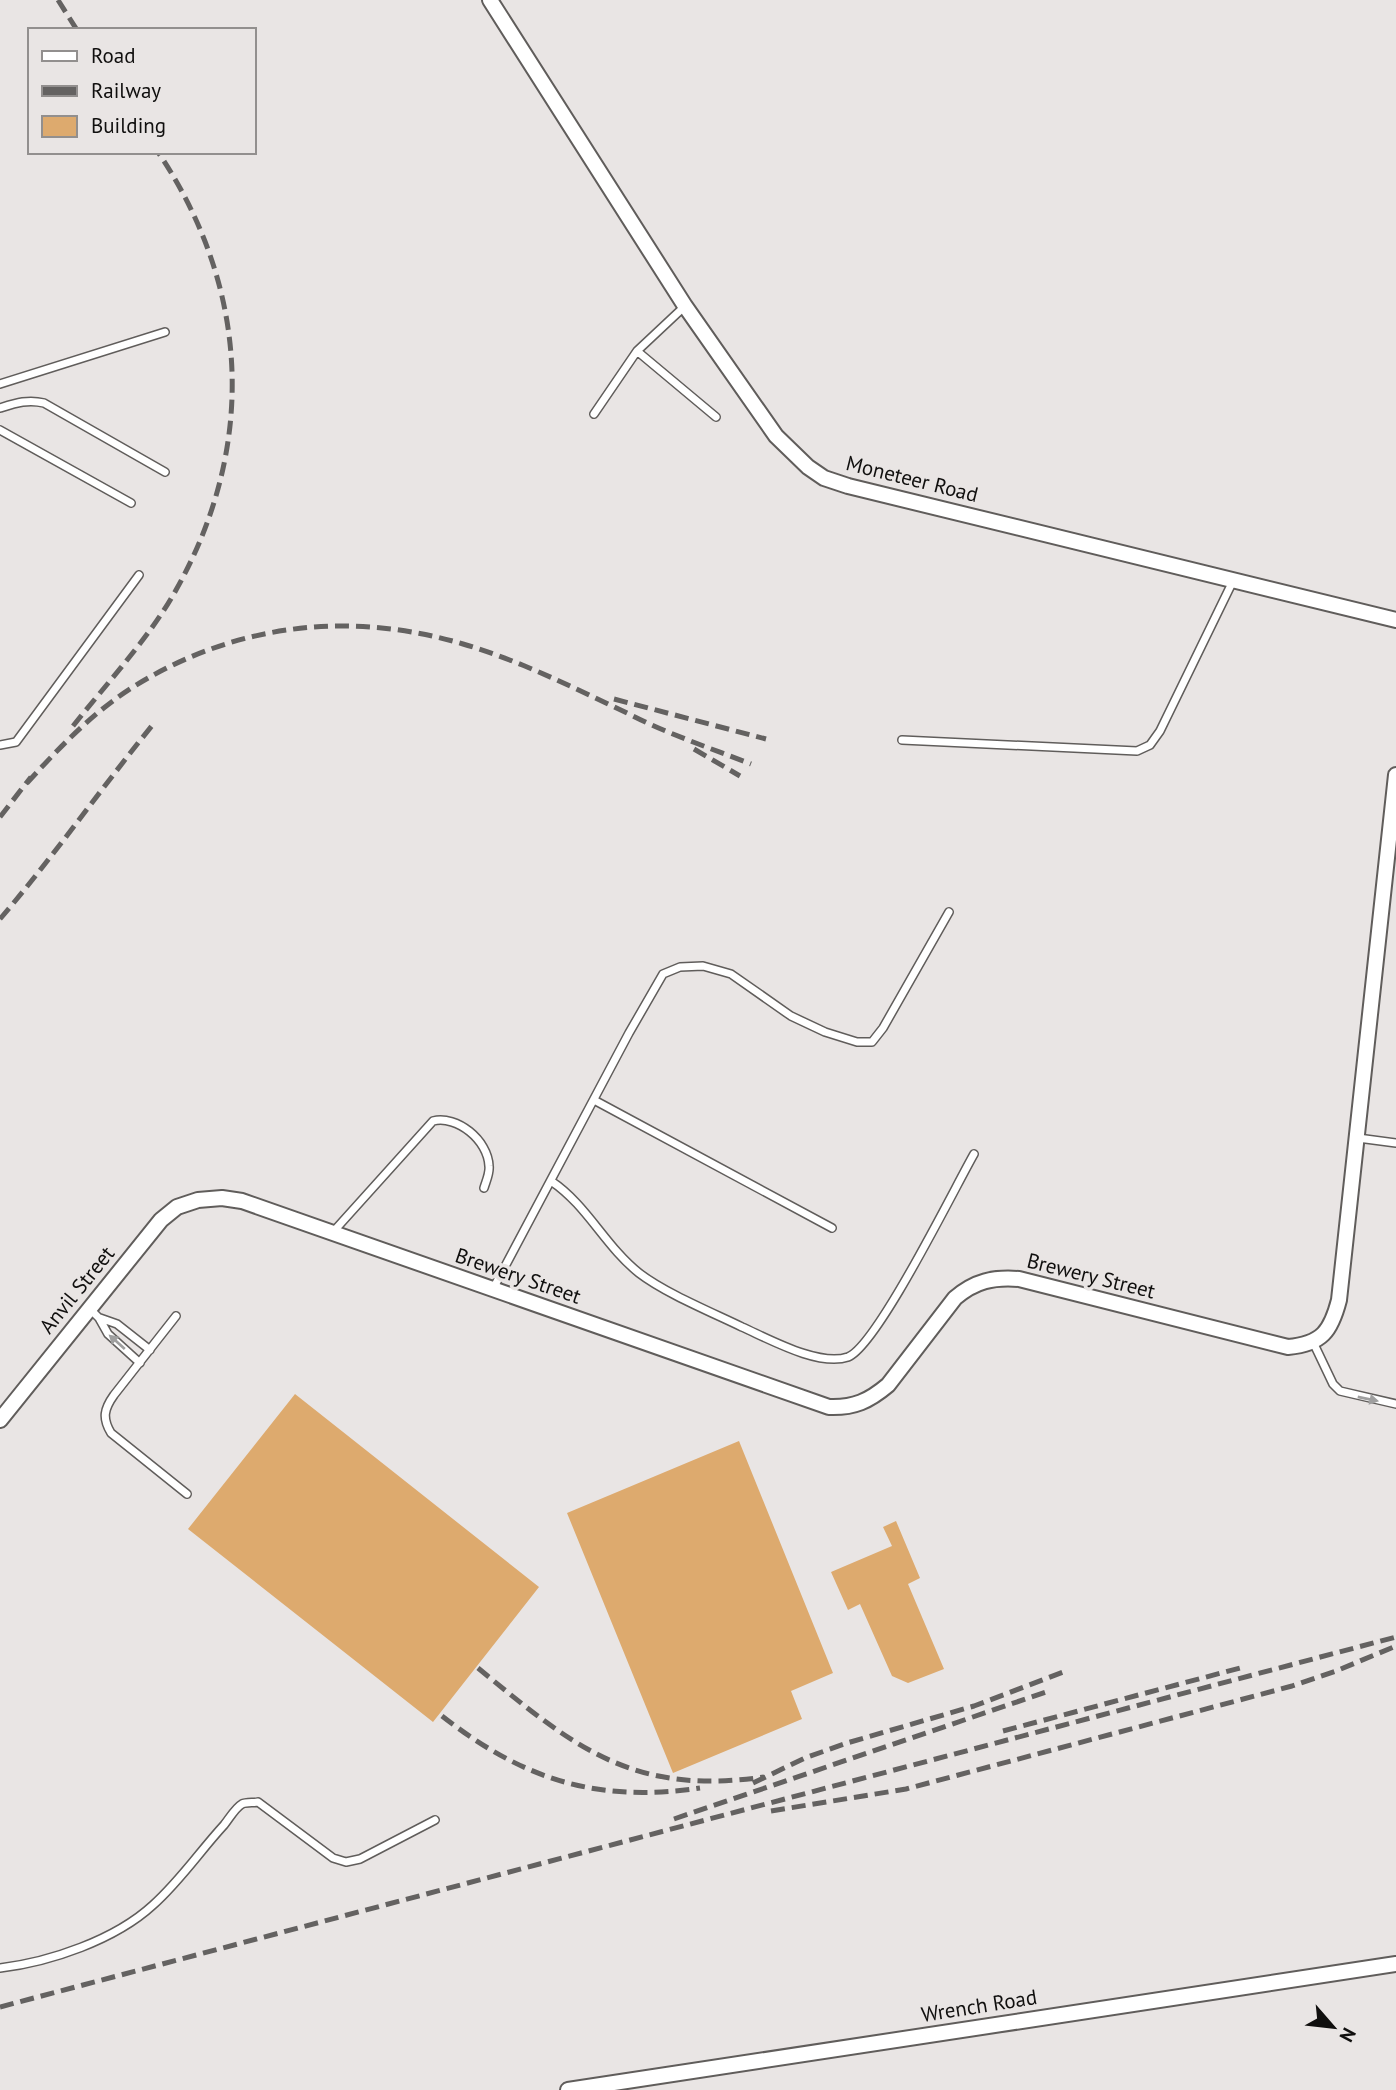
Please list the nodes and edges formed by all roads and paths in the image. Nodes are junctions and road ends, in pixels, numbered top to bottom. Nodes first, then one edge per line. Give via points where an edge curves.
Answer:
1 (490, 0) edge
2 (685, 306) junction
3 (165, 332) dead end
4 (637, 351) junction
5 (0, 384) edge
6 (0, 408) edge
7 (594, 414) dead end
8 (716, 417) dead end
9 (0, 430) edge
10 (165, 472) dead end
11 (131, 503) dead end
12 (139, 575) dead end
13 (1233, 581) junction
14 (1396, 620) edge
15 (902, 740) dead end
16 (0, 745) edge
17 (1396, 775) edge
18 (949, 912) dead end
19 (594, 1100) junction
20 (1357, 1138) junction
21 (1396, 1143) edge
22 (974, 1154) dead end
23 (551, 1181) junction
24 (484, 1188) dead end
25 (198, 1200) joint
26 (832, 1228) dead end
27 (332, 1232) junction
28 (493, 1290) junction
29 (94, 1313) junction
30 (176, 1316) dead end
31 (1314, 1342) junction
32 (150, 1350) junction
33 (140, 1363) junction
34 (1396, 1404) edge
35 (0, 1420) edge
36 (187, 1493) dead end
37 (435, 1820) dead end
38 (1396, 1964) edge
39 (0, 1968) edge
40 (568, 2090) edge

1 - 2 street, Moneteer Road
2 - 4 lane
2 - 13 street, Moneteer Road via 776,436 824,478
3 - 5 lane
4 - 7 lane
4 - 8 lane
6 - 10 lane via 32,400 44,403
9 - 11 lane
12 - 16 lane via 16,742
13 - 14 street, Moneteer Road
13 - 15 lane via 1150,745 1137,751
17 - 20 street
18 - 19 lane via 872,1042 835,1035 791,1016 731,974 703,966 680,967 663,974
19 - 23 lane
19 - 26 lane
20 - 21 lane
20 - 31 street via 1339,1300 1331,1325
22 - 23 lane via 864,1345 848,1357 822,1359 778,1344 639,1273 576,1200
23 - 28 lane
24 - 27 lane via 489,1167 486,1150 457,1124 433,1121
25 - 27 street, Brewery Street via 242,1201
25 - 29 street, Anvil Street via 177,1207 161,1220
27 - 28 street, Brewery Street
28 - 31 street, Brewery Street via 829,1407 862,1403 875,1395 888,1385 955,1298 981,1281 1001,1278 1288,1348
29 - 32 lane via 117,1324
33 -> 29 lane via 108,1334
29 - 35 street, Anvil Street
30 - 32 lane
31 -> 34 lane via 1340,1391
32 - 33 lane
33 - 36 lane via 105,1408 104,1422 111,1433
37 - 39 lane via 360,1859 346,1861 333,1858 258,1802 242,1805 151,1908 76,1949
38 - 40 street, Wrench Road

